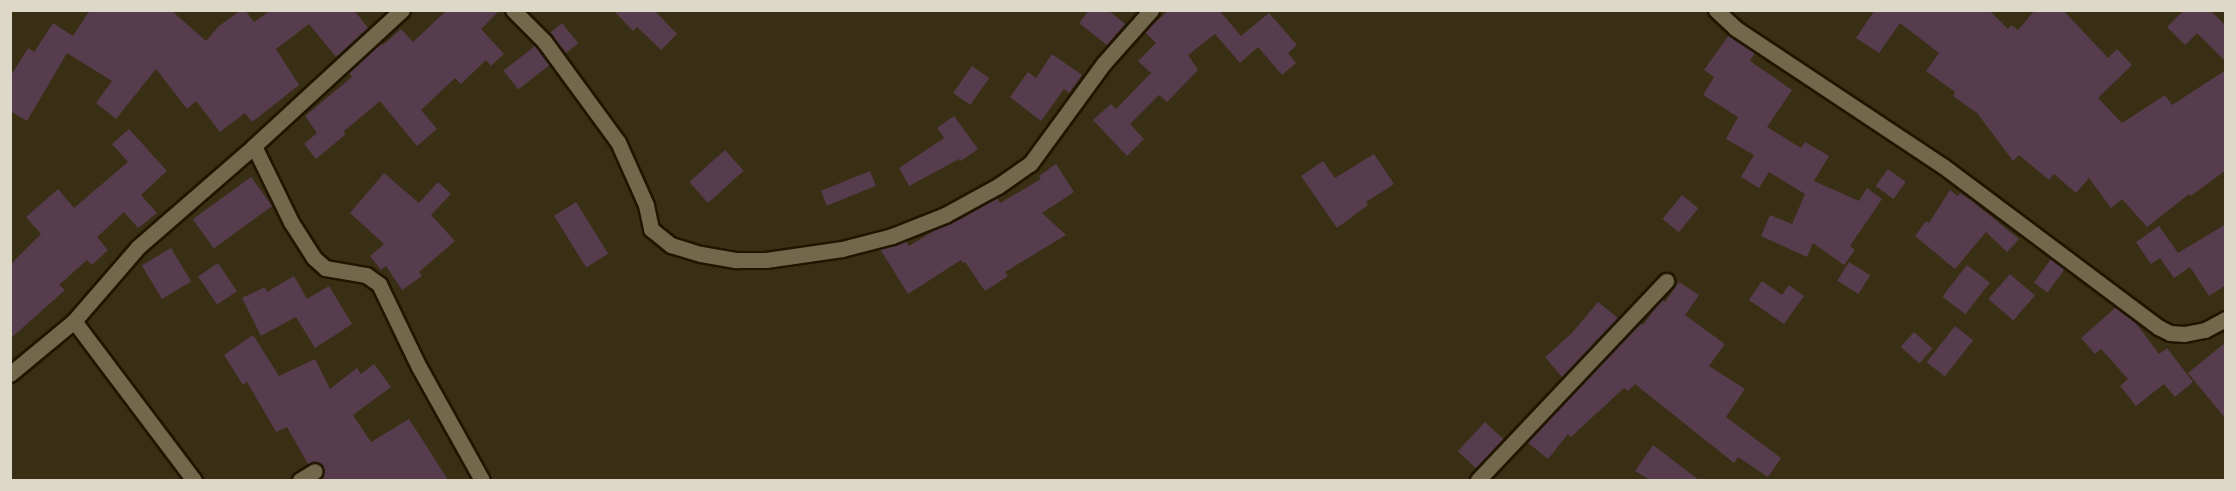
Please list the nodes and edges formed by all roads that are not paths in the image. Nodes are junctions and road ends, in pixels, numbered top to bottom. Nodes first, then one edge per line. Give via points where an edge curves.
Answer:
1 (402, 10) edge
2 (513, 10) edge
3 (1151, 10) edge
4 (1716, 10) edge
5 (254, 146) junction
6 (1666, 281) dead end
7 (2226, 319) edge
8 (74, 321) junction
9 (10, 374) edge
10 (315, 471) dead end
11 (194, 480) edge
12 (300, 480) edge
13 (482, 480) edge
14 (1478, 480) edge

1 - 5 street
2 - 3 street via 544,41 618,142 646,206 651,229 671,245 701,255 766,260 842,249 892,236 945,215 998,186 1030,164 1104,63
4 - 7 street via 1734,28 1943,166 2158,327 2184,334 2205,330
5 - 8 street via 138,247
5 - 13 street via 291,222 314,258 325,268 366,275 379,284 419,367
6 - 14 street
8 - 9 street
8 - 11 street
10 - 12 street

